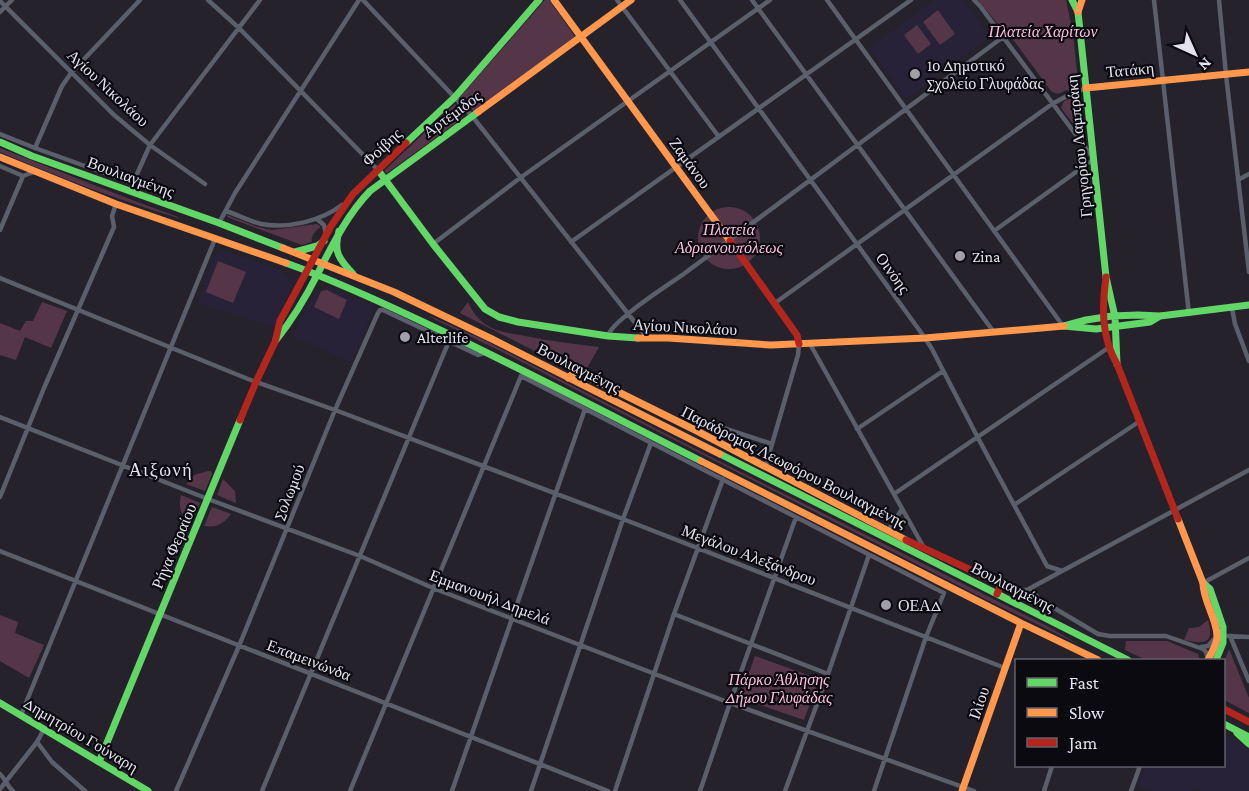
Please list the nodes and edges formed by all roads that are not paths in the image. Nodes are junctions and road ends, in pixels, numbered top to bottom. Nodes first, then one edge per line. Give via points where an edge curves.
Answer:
1 (12, 0) edge
2 (140, 0) edge
3 (208, 0) edge
4 (260, 0) edge
5 (361, 0) edge
6 (539, 0) edge
7 (554, 0) edge
8 (631, 0) edge
9 (680, 0) edge
10 (752, 0) edge
11 (770, 0) edge
12 (827, 0) edge
13 (911, 0) edge
14 (974, 0) edge
15 (1072, 0) edge
16 (1082, 0) edge
17 (1154, 0) edge
18 (1219, 0) edge
19 (0, 1) edge
20 (904, 2) edge
21 (620, 3) edge
22 (5, 6) junction
23 (758, 8) junction
24 (0, 12) edge
25 (1078, 12) junction
26 (238, 28) junction
27 (581, 37) junction
28 (1003, 37) junction
29 (856, 40) junction
30 (711, 42) junction
31 (670, 71) junction
32 (1249, 72) edge
33 (71, 73) junction
34 (807, 75) junction
35 (1226, 75) junction
36 (1162, 81) junction
37 (1086, 88) junction
38 (301, 92) junction
39 (455, 97) junction
40 (628, 101) junction
41 (1052, 104) junction
42 (759, 108) junction
43 (906, 109) junction
44 (472, 116) junction
45 (0, 134) edge
46 (719, 137) junction
47 (0, 142) edge
48 (150, 145) junction
49 (858, 145) junction
50 (35, 148) junction
51 (0, 157) edge
52 (1094, 159) junction
53 (0, 166) edge
54 (676, 167) junction
55 (378, 170) junction
56 (34, 171) junction
57 (1249, 174) edge
58 (954, 175) junction
59 (23, 176) junction
60 (520, 178) junction
61 (385, 180) junction
62 (809, 180) junction
63 (1238, 180) junction
64 (132, 183) junction
65 (206, 184) dead end
66 (129, 192) junction
67 (116, 204) junction
68 (345, 204) junction
69 (905, 210) junction
70 (226, 211) junction
71 (317, 219) junction
72 (219, 223) junction
73 (0, 230) edge
74 (339, 231) junction
75 (994, 231) junction
76 (325, 238) junction
77 (216, 239) junction
78 (730, 241) junction
79 (571, 242) junction
80 (433, 244) junction
81 (858, 244) junction
82 (1247, 250) edge
83 (293, 252) junction
84 (314, 260) junction
85 (323, 263) junction
86 (308, 271) junction
87 (1249, 272) edge
88 (317, 275) junction
89 (354, 275) junction
90 (1106, 277) junction
91 (0, 278) edge
92 (775, 303) junction
93 (388, 305) junction
94 (1249, 306) edge
95 (1232, 308) junction
96 (78, 309) junction
97 (629, 314) junction
98 (1189, 314) junction
99 (1160, 316) junction
100 (1115, 317) junction
101 (400, 318) junction
102 (1104, 318) junction
103 (1063, 326) junction
104 (1116, 327) junction
105 (1105, 328) junction
106 (993, 331) junction
107 (608, 336) junction
108 (924, 338) junction
109 (648, 339) junction
110 (449, 341) junction
111 (275, 342) junction
112 (799, 344) junction
113 (810, 344) junction
114 (171, 347) junction
115 (1108, 348) junction
116 (487, 352) junction
117 (1249, 361) edge
118 (1117, 364) junction
119 (943, 371) junction
120 (568, 378) junction
121 (256, 382) junction
122 (585, 409) junction
123 (335, 410) junction
124 (597, 412) junction
125 (0, 417) edge
126 (1140, 421) junction
127 (29, 429) junction
128 (857, 429) junction
129 (697, 431) junction
130 (408, 438) junction
131 (978, 438) junction
132 (651, 443) junction
133 (772, 444) junction
134 (679, 453) junction
135 (742, 456) junction
136 (738, 463) junction
137 (123, 466) junction
138 (483, 467) junction
139 (765, 468) junction
140 (1249, 470) edge
141 (724, 476) junction
142 (554, 494) junction
143 (894, 494) junction
144 (0, 496) edge
145 (208, 499) junction
146 (1014, 505) junction
147 (902, 509) junction
148 (1175, 510) junction
149 (796, 518) junction
150 (623, 519) junction
151 (288, 528) junction
152 (888, 531) junction
153 (699, 548) junction
154 (925, 549) junction
155 (0, 551) edge
156 (869, 555) junction
157 (360, 556) junction
158 (1249, 558) edge
159 (1062, 571) junction
160 (773, 578) junction
161 (76, 581) junction
162 (1203, 583) junction
163 (1001, 584) junction
164 (433, 588) junction
165 (1033, 588) junction
166 (997, 594) junction
167 (851, 608) junction
168 (160, 614) junction
169 (674, 614) junction
170 (511, 618) junction
171 (1021, 623) junction
172 (1098, 634) junction
173 (1223, 636) junction
174 (1249, 637) edge
175 (926, 638) junction
176 (751, 643) junction
177 (1094, 644) junction
178 (581, 645) junction
179 (239, 646) junction
180 (1198, 647) junction
181 (1088, 658) edge
182 (1126, 659) edge
183 (1210, 659) edge
184 (1211, 659) edge
185 (1249, 659) edge
186 (1241, 663) junction
187 (1005, 668) junction
188 (654, 673) junction
189 (310, 674) junction
190 (828, 674) junction
191 (1249, 681) edge
192 (0, 703) edge
193 (386, 703) junction
194 (730, 703) junction
195 (1225, 705) edge
196 (1225, 710) edge
197 (21, 715) junction
198 (1236, 716) junction
199 (1249, 722) edge
200 (1225, 724) edge
201 (1232, 728) junction
202 (44, 729) junction
203 (806, 732) junction
204 (471, 737) junction
205 (1249, 737) edge
206 (37, 742) junction
207 (1249, 744) edge
208 (885, 760) junction
209 (99, 762) junction
210 (541, 764) junction
211 (1051, 767) edge
212 (1139, 767) edge
213 (0, 774) edge
214 (6, 781) junction
215 (0, 789) edge
216 (963, 789) edge
217 (13, 791) edge
218 (85, 791) edge
219 (148, 791) edge
220 (176, 791) edge
221 (262, 791) edge
222 (350, 791) edge
223 (452, 791) edge
224 (531, 791) edge
225 (608, 791) edge
226 (615, 791) edge
227 (700, 791) edge
228 (785, 791) edge
229 (874, 791) edge
230 (974, 791) edge
231 (1044, 791) edge
232 (1131, 791) edge

1 - 22 street
2 - 33 street
3 - 26 street
4 - 26 street
5 - 38 street
5 - 39 street
6 - 39 street, Φοίβης
7 - 27 street, Ζαμάνου
8 - 21 street, Αρτέμιδος
9 - 30 street, Οινόης
10 - 23 street
11 - 23 street
12 - 29 street
13 - 20 street
14 - 28 street
15 - 25 street, Γρηγορίου Λαμπράκη
16 - 25 street, Γρηγορίου Λαμπράκη
17 - 36 street
18 - 35 street
19 - 22 street, Αγίου Νικολάου
20 - 29 street
21 - 27 street, Αρτέμιδος
21 - 31 street
22 - 24 street
22 - 33 street, Αγίου Νικολάου
23 - 30 street
23 - 34 street
25 - 37 street, Γρηγορίου Λαμπράκη
26 - 38 street
26 - 48 street
27 - 40 street, Ζαμάνου
27 - 44 street, Αρτέμιδος
28 - 41 street
28 - 43 street
29 - 34 street
29 - 43 street
30 - 31 street
30 - 42 street, Οινόης
31 - 40 street
31 - 46 street
32 - 35 street, Τατάκη
33 - 48 street, Αγίου Νικολάου
33 - 50 street
34 - 42 street
34 - 49 street
35 - 36 street, Τατάκη
35 - 63 street
36 - 37 street, Τατάκη
36 - 98 street
37 - 41 street
37 - 52 street, Γρηγορίου Λαμπράκη
38 - 55 street
38 - 70 street
39 - 44 street
39 - 55 street, Φοίβης
40 - 54 street, Ζαμάνου
40 - 60 street
41 - 52 street
41 - 58 street
42 - 46 street
42 - 62 street, Οινόης
43 - 49 street
43 - 58 street
44 - 60 street
44 - 61 street, Αρτέμιδος
45 - 50 street
46 - 54 street
47 - 66 street, Βουλιαγμένης
48 - 64 street
48 - 65 street, Αγίου Νικολάου
49 - 62 street
49 - 69 street
50 - 64 street
51 - 56 street, Βουλιαγμένης
52 - 75 street
52 - 90 street, Γρηγορίου Λαμπράκη
53 - 59 street
54 - 78 street, Ζαμάνου
54 - 79 street
55 - 61 street, Αγίου Νικολάου
55 - 68 street, Φοίβης
56 - 59 street
56 - 67 street, Βουλιαγμένης
57 - 63 street
58 - 69 street
58 - 75 street
59 - 73 street
60 - 79 street
60 - 80 street
61 - 74 street, Αρτέμιδος via 362,199
61 - 80 street, Αγίου Νικολάου
62 - 78 street
62 - 81 street, Οινόης
63 - 82 street
64 - 66 street
66 - 72 street, Βουλιαγμένης
67 - 77 street, Βουλιαγμένης
67 - 96 street via 114,227
68 - 71 street
68 - 76 street, Φοίβης
69 - 81 street
69 - 106 street
70 - 71 street via 268,225
70 - 72 street
71 - 76 street via 324,225
72 - 83 street, Βουλιαγμένης
74 - 85 street, Αρτέμιδος
74 - 89 street via 338,256
75 - 103 street
76 - 83 street via 317,246
76 - 84 street, Φοίβης
77 - 86 street, Βουλιαγμένης
77 - 114 street
78 - 92 street, Ζαμάνου
78 - 97 street
79 - 97 street
80 - 107 street, Αγίου Νικολάου via 485,309 499,317
81 - 92 street
81 - 108 street, Οινόης
82 - 87 street
83 - 84 street, Βουλιαγμένης
84 - 85 street, Βουλιαγμένης
84 - 86 street, Φοίβης
85 - 88 street, Αρτέμιδος
85 - 89 street, Βουλιαγμένης
86 - 88 street, Βουλιαγμένης
86 - 111 street, Ρήγα Φεραίου via 280,321
88 - 93 street, Βουλιαγμένης
88 - 111 street, Ρήγα Φεραίου
89 - 120 street, Βουλιαγμένης
90 - 100 street, Γρηγορίου Λαμπράκη
90 - 102 street, Γρηγορίου Λαμπράκη
91 - 96 street, Μεγάλου Αλεξάνδρου
92 - 112 street, Ζαμάνου
93 - 101 street
93 - 116 street, Βουλιαγμένης
94 - 95 street, Αγίου Νικολάου
95 - 98 street, Αγίου Νικολάου
95 - 117 street
96 - 114 street, Μεγάλου Αλεξάνδρου
96 - 127 street
97 - 107 street via 609,330
97 - 109 street
98 - 99 street, Αγίου Νικολάου
99 - 100 street, Αγίου Νικολάου
99 - 104 street, Αγίου Νικολάου via 1150,322
100 - 102 street, Αγίου Νικολάου
100 - 104 street, Γρηγορίου Λαμπράκη
101 - 110 street, Σολωμού
101 - 123 street, Σολωμού via 380,310
102 - 103 street, Αγίου Νικολάου
102 - 105 street, Γρηγορίου Λαμπράκη
103 - 105 street, Αγίου Νικολάου
103 - 106 street, Αγίου Νικολάου
104 - 105 street, Αγίου Νικολάου
104 - 118 street, Γρηγορίου Λαμπράκη
105 - 115 street, Γρηγορίου Λαμπράκη
106 - 108 street, Αγίου Νικολάου
107 - 109 street, Αγίου Νικολάου
108 - 113 street, Αγίου Νικολάου
108 - 119 street, Οινόης
109 - 112 street, Αγίου Νικολάου
110 - 116 street, Σολωμού via 478,355
110 - 130 street
111 - 121 street, Ρήγα Φεραίου
112 - 113 street, Αγίου Νικολάου
112 - 133 street
113 - 128 street
114 - 121 street, Μεγάλου Αλεξάνδρου
114 - 137 street
115 - 118 street, Γρηγορίου Λαμπράκη
115 - 131 street
116 - 124 street, Βουλιαγμένης
118 - 126 street, Γρηγορίου Λαμπράκη
119 - 128 street
119 - 131 street, Οινόης
120 - 129 street, Παράδρομος Λεωφόρου Βουλιαγμένης via 576,371
120 - 136 street, Βουλιαγμένης
121 - 123 street, Μεγάλου Αλεξάνδρου
121 - 145 street, Ρήγα Φεραίου
122 - 124 street
122 - 138 street via 521,376
122 - 142 street
123 - 130 street, Μεγάλου Αλεξάνδρου
123 - 151 street, Σολωμού
124 - 132 street
124 - 134 street, Βουλιαγμένης
125 - 127 street, Εμμανουήλ Δημελά
126 - 146 street
126 - 148 street, Γρηγορίου Λαμπράκη
127 - 137 street, Εμμανουήλ Δημελά
127 - 144 street
128 - 143 street
129 - 133 street via 697,423 702,421
129 - 135 street, Παράδρομος Λεωφόρου Βουλιαγμένης
130 - 138 street, Μεγάλου Αλεξάνδρου
130 - 157 street
131 - 143 street
131 - 146 street, Οινόης
132 - 134 street
132 - 150 street
133 - 139 street
134 - 141 street, Βουλιαγμένης
135 - 136 street
135 - 139 street, Παράδρομος Λεωφόρου Βουλιαγμένης
136 - 166 street, Βουλιαγμένης
137 - 145 street, Εμμανουήλ Δημελά
137 - 161 street
138 - 142 street, Μεγάλου Αλεξάνδρου
138 - 164 street
139 - 152 street, Παράδρομος Λεωφόρου Βουλιαγμένης
140 - 148 street
141 - 149 street
141 - 153 street
141 - 171 street, Βουλιαγμένης
142 - 150 street, Μεγάλου Αλεξάνδρου
142 - 170 street
143 - 147 street
145 - 151 street, Εμμανουήλ Δημελά
145 - 168 street, Ρήγα Φεραίου
146 - 159 street, Οινόης via 1047,566
147 - 152 street
147 - 154 street
148 - 159 street
148 - 162 street, Γρηγορίου Λαμπράκη
149 - 156 street
149 - 160 street
150 - 153 street, Μεγάλου Αλεξάνδρου
150 - 178 street
151 - 157 street, Εμμανουήλ Δημελά
151 - 179 street, Σολωμού
152 - 154 street, Παράδρομος Λεωφόρου Βουλιαγμένης
153 - 160 street, Μεγάλου Αλεξάνδρου
153 - 169 street
154 - 163 street, Παράδρομος Λεωφόρου Βουλιαγμένης
155 - 161 street, Επαμεινώνδα
156 - 167 street
156 - 175 street via 944,593
157 - 164 street, Εμμανουήλ Δημελά
157 - 189 street
158 - 162 street
159 - 165 street
160 - 167 street, Μεγάλου Αλεξάνδρου
160 - 176 street
161 - 168 street, Επαμεινώνδα
161 - 197 street
162 - 173 street, Γρηγορίου Λαμπράκη via 1213,620
163 - 165 street via 1021,591
163 - 166 street
164 - 170 street, Εμμανουήλ Δημελά
164 - 193 street
165 - 172 street via 1039,599
166 - 177 street, Βουλιαγμένης
167 - 175 street, Μεγάλου Αλεξάνδρου
167 - 190 street
168 - 179 street, Επαμεινώνδα
168 - 209 street, Ρήγα Φεραίου
169 - 176 street
169 - 188 street
170 - 178 street, Εμμανουήλ Δημελά
170 - 204 street
171 - 181 street, Βουλιαγμένης
171 - 187 street, Ιλίου
172 - 177 street
172 - 180 street via 1166,636
173 - 174 street
173 - 180 street via 1208,646
173 - 184 street
173 - 186 street, Γρηγορίου Λαμπράκη
175 - 187 street, Μεγάλου Αλεξάνδρου
175 - 208 street
176 - 190 street
176 - 194 street
177 - 182 street, Βουλιαγμένης
178 - 188 street, Εμμανουήλ Δημελά
178 - 210 street
179 - 189 street, Επαμεινώνδα
179 - 220 street, Σολωμού
180 - 183 street
185 - 186 street
186 - 191 street, Γρηγορίου Λαμπράκη
187 - 216 street, Ιλίου
188 - 194 street, Εμμανουήλ Δημελά
188 - 226 street
189 - 193 street, Επαμεινώνδα
189 - 221 street
190 - 203 street
192 - 197 street, Δημητρίου Γούναρη
193 - 204 street, Επαμεινώνδα
193 - 222 street
194 - 203 street, Εμμανουήλ Δημελά
194 - 227 street
195 - 198 street
196 - 198 street
197 - 202 street, Δημητρίου Γούναρη
198 - 199 street
200 - 201 street
201 - 205 street
201 - 207 street
202 - 206 street
202 - 209 street, Δημητρίου Γούναρη
203 - 208 street, Εμμανουήλ Δημελά
203 - 228 street
204 - 210 street, Επαμεινώνδα
204 - 223 street
206 - 214 street
206 - 218 street via 52,762
208 - 216 street, Εμμανουήλ Δημελά
208 - 229 street
209 - 219 street, Δημητρίου Γούναρη
210 - 224 street
210 - 225 street, Επαμεινώνδα
211 - 231 street
212 - 232 street
213 - 214 street
214 - 215 street
214 - 217 street
216 - 230 street, Εμμανουήλ Δημελά

